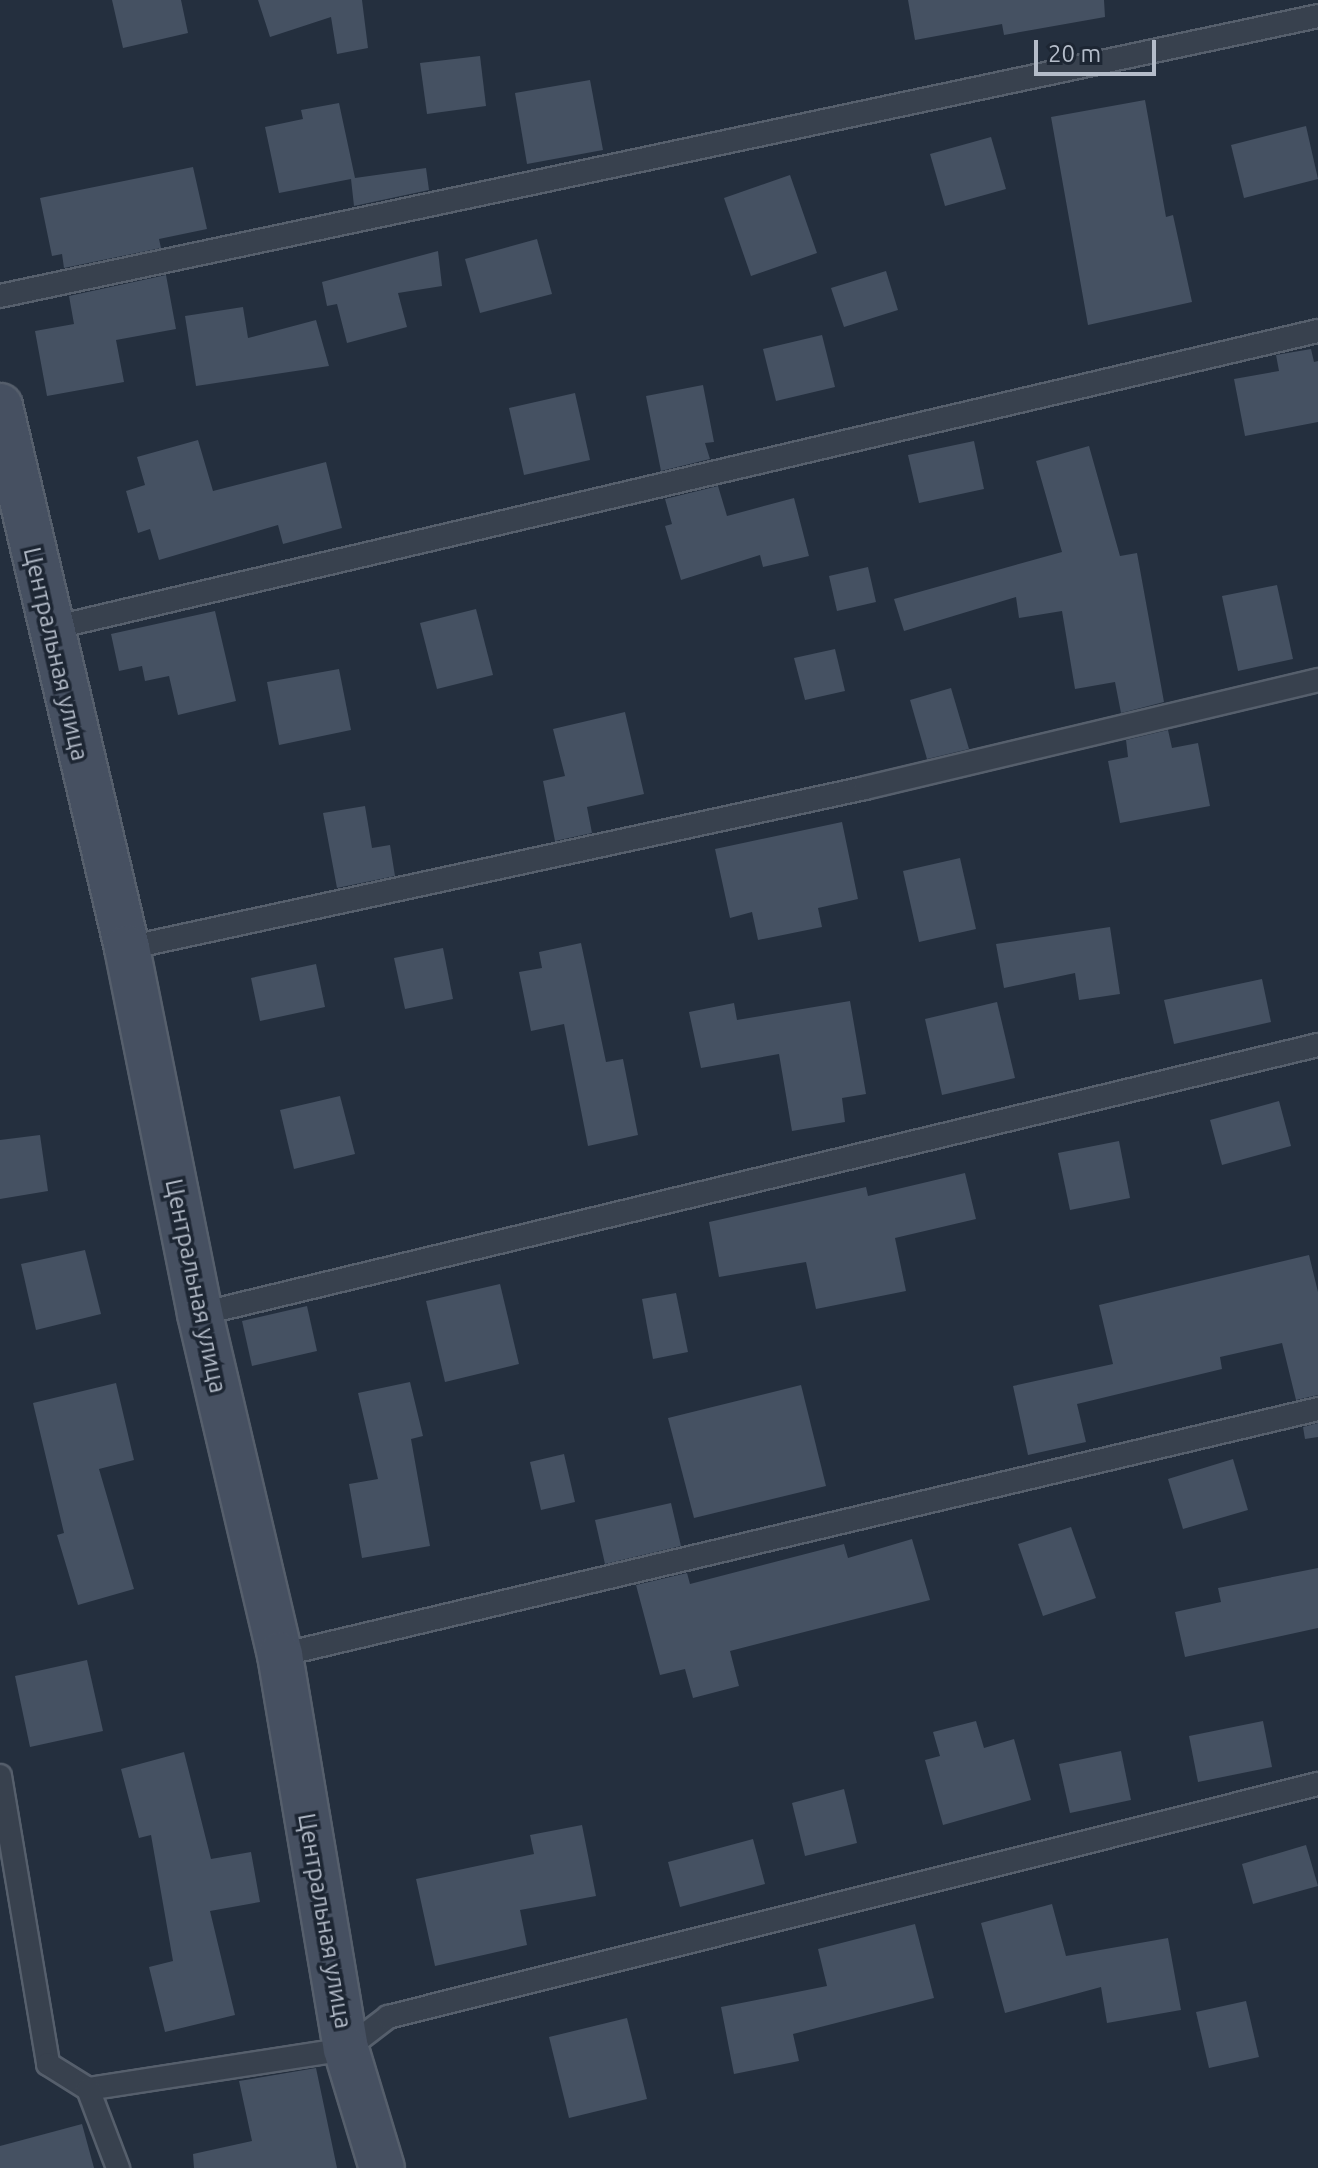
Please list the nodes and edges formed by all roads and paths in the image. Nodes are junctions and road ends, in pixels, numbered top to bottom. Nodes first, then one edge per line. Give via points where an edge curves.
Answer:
1 (1318, 16) edge
2 (0, 296) edge
3 (1318, 331) edge
4 (0, 406) edge
5 (48, 629) junction
6 (1318, 680) edge
7 (127, 948) junction
8 (1318, 1045) edge
9 (200, 1314) junction
10 (1318, 1409) edge
11 (280, 1655) junction
12 (0, 1776) edge
13 (1318, 1784) edge
14 (346, 2049) junction
15 (88, 2089) junction
16 (118, 2168) edge
17 (382, 2168) edge

1 - 2 lane
3 - 5 lane
4 - 5 street, Центральная улица
5 - 7 street, Центральная улица
6 - 7 lane via 865,788
7 - 9 street, Центральная улица
8 - 9 lane
9 - 11 street, Центральная улица
10 - 11 lane
11 - 14 street, Центральная улица
12 - 15 lane via 48,2064
13 - 14 lane via 388,2017
14 - 15 lane
14 - 17 street, Центральная улица
15 - 16 lane

